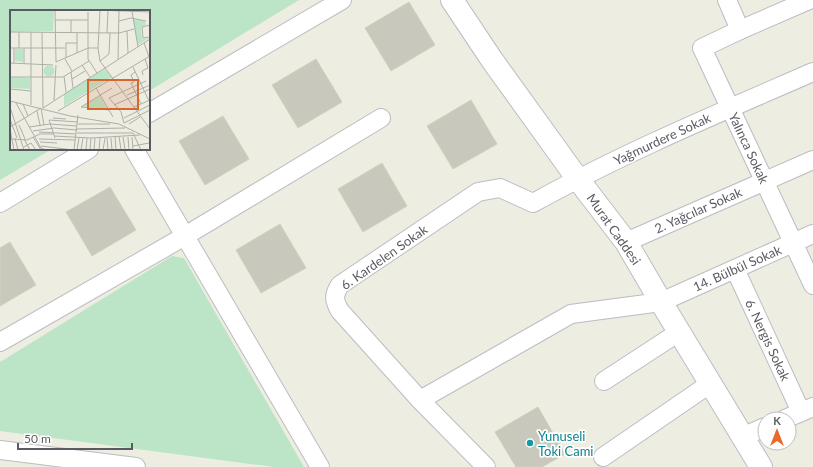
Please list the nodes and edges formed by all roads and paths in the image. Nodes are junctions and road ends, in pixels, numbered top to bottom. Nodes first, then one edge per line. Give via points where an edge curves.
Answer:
1 (342, 0) edge
2 (452, 0) edge
3 (728, 0) edge
4 (809, 0) edge
5 (740, 30) junction
6 (813, 72) edge
7 (730, 108) junction
8 (150, 112) edge
9 (381, 118) dead end
10 (87, 150) edge
11 (135, 150) edge
12 (813, 160) edge
13 (577, 178) junction
14 (765, 181) junction
15 (0, 203) edge
16 (813, 234) edge
17 (185, 236) junction
18 (626, 242) junction
19 (793, 243) junction
20 (735, 269) junction
21 (813, 285) edge
22 (661, 302) junction
23 (679, 332) junction
24 (0, 342) edge
25 (604, 381) dead end
26 (711, 383) junction
27 (420, 400) junction
28 (807, 410) edge
29 (797, 414) edge
30 (757, 430) edge
31 (742, 437) junction
32 (0, 450) edge
33 (603, 457) dead end
34 (136, 467) edge
35 (320, 467) edge
36 (486, 467) edge
37 (761, 467) edge

1 - 8 street
2 - 13 street, Murat Caddesi
3 - 5 street
4 - 5 street
5 - 7 street, Yalınca Sokak via 702,48
6 - 7 street, Yağmurdere Sokak
7 - 13 street, Yağmurdere Sokak
7 - 14 street, Yalınca Sokak
9 - 17 street
10 - 15 street
11 - 17 street
12 - 14 street, 2. Yağcılar Sokak
13 - 18 street, Murat Caddesi
13 - 27 street, 6. Kardelen Sokak via 533,203 500,188 478,192 337,289 335,303 340,312
14 - 18 street, 2. Yağcılar Sokak
14 - 19 street, Yalınca Sokak
16 - 19 street, 14. Bülbül Sokak
17 - 24 street
17 - 35 street
18 - 22 street, Murat Caddesi
19 - 20 street, 14. Bülbül Sokak
19 - 21 street, Yalınca Sokak
20 - 22 street, 14. Bülbül Sokak
20 - 28 street, 6. Nergis Sokak
22 - 23 street, Murat Caddesi
22 - 27 street, 14. Bülbül Sokak via 571,314
23 - 25 street
23 - 26 street, Murat Caddesi
26 - 31 street, Murat Caddesi
26 - 33 street
27 - 36 street, 6. Kardelen Sokak
28 - 29 street
30 - 31 street
31 - 37 street, Murat Caddesi
32 - 34 street

